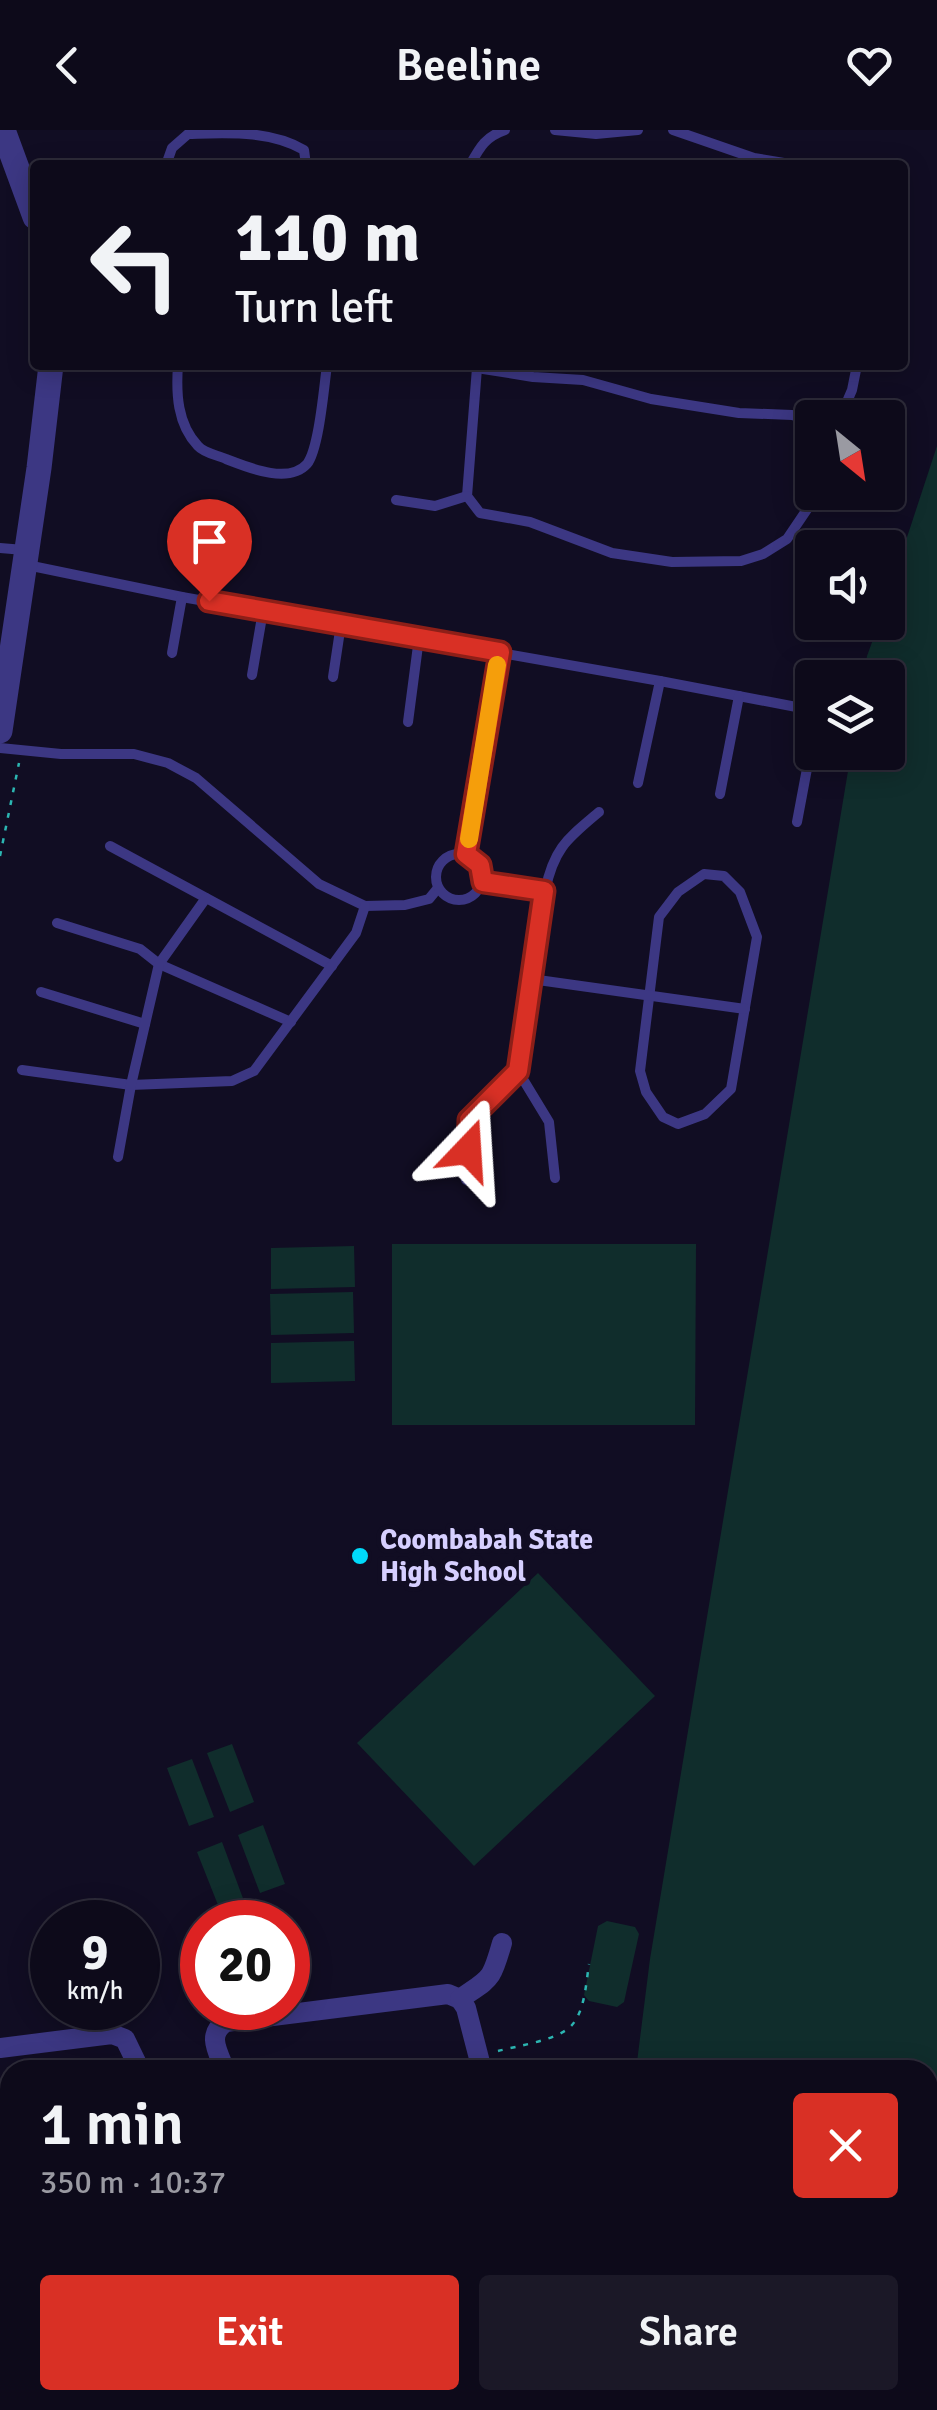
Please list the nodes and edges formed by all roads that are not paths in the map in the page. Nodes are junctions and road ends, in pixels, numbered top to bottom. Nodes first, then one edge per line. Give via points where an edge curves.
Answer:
1 (3, 130) edge
2 (505, 130) edge
3 (555, 130) edge
4 (638, 130) edge
5 (673, 130) edge
6 (168, 160) edge
7 (305, 160) edge
8 (473, 160) edge
9 (748, 160) edge
10 (30, 203) edge
11 (50, 370) edge
12 (178, 370) edge
13 (326, 370) edge
14 (474, 370) edge
15 (492, 370) edge
16 (856, 370) edge
17 (848, 400) edge
18 (795, 416) edge
19 (467, 496) junction
20 (396, 500) dead end
21 (806, 510) edge
22 (0, 548) edge
23 (26, 557) junction
24 (182, 596) junction
25 (263, 611) junction
26 (341, 624) junction
27 (419, 638) junction
28 (172, 652) dead end
29 (500, 652) junction
30 (252, 675) dead end
31 (333, 676) dead end
32 (660, 681) junction
33 (739, 696) junction
34 (795, 707) edge
35 (408, 722) dead end
36 (0, 731) edge
37 (0, 748) edge
38 (807, 770) edge
39 (638, 783) dead end
40 (720, 794) dead end
41 (599, 812) dead end
42 (798, 822) dead end
43 (110, 846) dead end
44 (466, 854) junction
45 (483, 882) junction
46 (438, 888) junction
47 (544, 891) junction
48 (206, 898) junction
49 (365, 906) junction
50 (57, 923) dead end
51 (158, 964) junction
52 (332, 966) junction
53 (532, 979) junction
54 (41, 992) dead end
55 (648, 996) junction
56 (745, 1009) junction
57 (290, 1022) junction
58 (145, 1024) junction
59 (22, 1070) dead end
60 (518, 1071) junction
61 (131, 1085) junction
62 (118, 1158) dead end
63 (555, 1178) dead end
64 (466, 1180) dead end
65 (502, 1944) dead end
66 (460, 2000) junction
67 (0, 2048) edge
68 (135, 2060) edge
69 (221, 2060) edge
70 (480, 2060) edge

1 - 10 street
2 - 8 lane via 491,135
3 - 4 lane
5 - 9 lane
6 - 7 lane via 188,134 261,132 293,142
11 - 23 street
12 - 13 lane via 182,423 200,449 265,473 290,473 313,455
14 - 19 lane
15 - 18 lane via 583,380 739,413
16 - 17 lane
19 - 20 lane via 435,506
19 - 21 lane via 480,513 530,522 612,554 672,562 741,561 763,554 786,539
22 - 23 lane
23 - 24 lane
23 - 36 street
24 - 25 lane
24 - 28 lane
25 - 26 lane
25 - 30 lane
26 - 27 lane
26 - 31 lane
27 - 29 lane
27 - 35 lane
29 - 32 lane
29 - 44 lane
32 - 33 lane
32 - 39 lane
33 - 34 lane
33 - 40 lane
37 - 49 lane via 134,754 168,762 196,778 320,884
38 - 42 lane
41 - 47 lane via 564,842
43 - 48 lane
44 - 45 lane via 480,865
44 - 46 lane via 440,865
45 - 46 lane via 476,895 458,901
45 - 47 lane
46 - 49 lane via 430,899 406,905
47 - 53 lane
48 - 51 lane
48 - 52 lane
49 - 52 lane via 356,933
50 - 51 lane via 140,949
51 - 57 lane
51 - 58 lane
52 - 57 lane
53 - 55 lane
53 - 60 lane
54 - 58 lane
55 - 56 lane
55 - 56 lane via 640,1070 662,1117 678,1124 705,1114 732,1088
55 - 56 lane via 659,917 704,874 724,876 740,892 757,938
57 - 61 lane via 254,1071 232,1081
58 - 61 lane
59 - 61 lane
60 - 63 lane via 549,1122
60 - 64 lane via 469,1120
61 - 62 lane
65 - 66 street via 489,1980
66 - 69 street via 448,1994 235,2019 214,2034
66 - 70 street
67 - 68 street via 112,2034 125,2039

